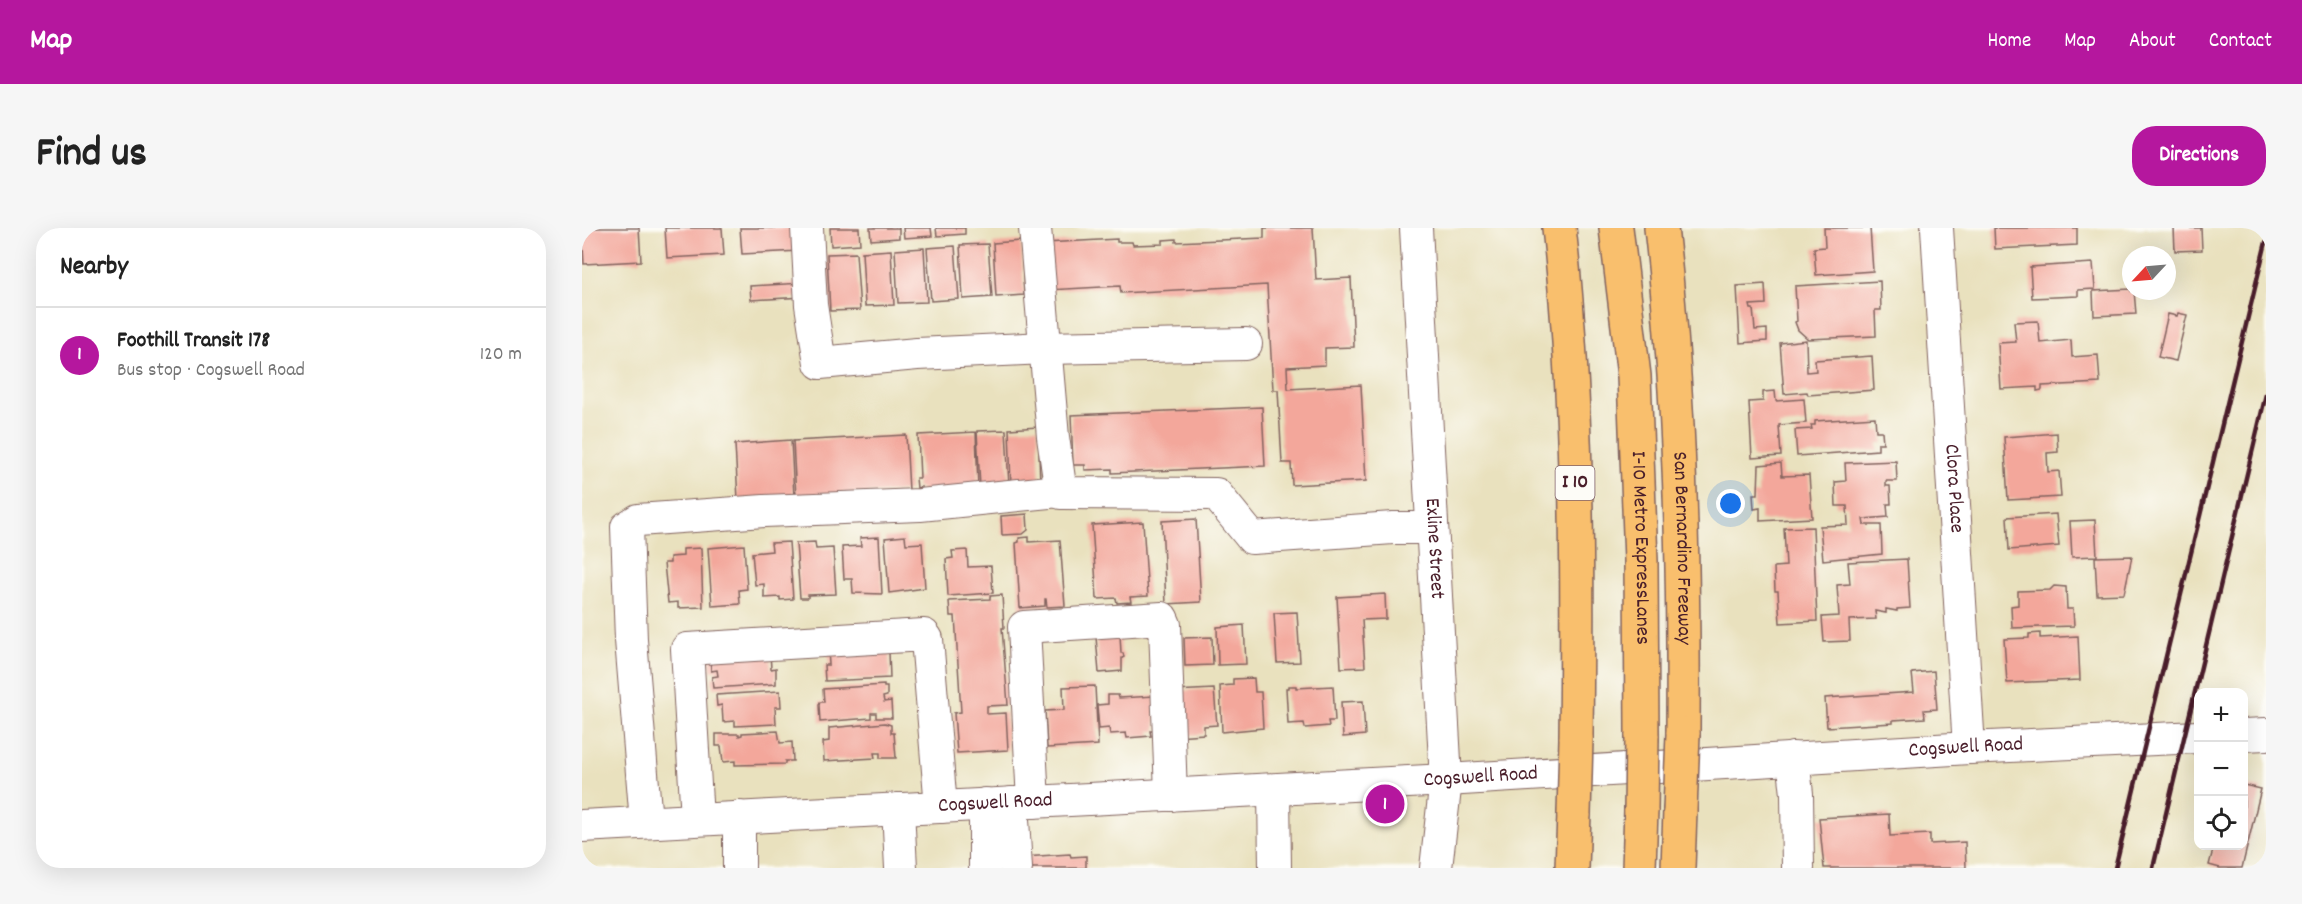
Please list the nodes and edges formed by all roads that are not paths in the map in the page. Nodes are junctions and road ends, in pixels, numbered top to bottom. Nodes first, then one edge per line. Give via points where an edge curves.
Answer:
1 (807, 228) edge
2 (1035, 228) edge
3 (1416, 228) edge
4 (1559, 228) edge
5 (1616, 228) edge
6 (1653, 228) edge
7 (1660, 228) edge
8 (1937, 228) edge
9 (1246, 344) dead end
10 (1045, 348) junction
11 (1634, 376) junction
12 (1059, 491) junction
13 (1432, 528) junction
14 (2266, 734) edge
15 (2248, 735) edge
16 (2194, 737) edge
17 (1969, 748) junction
18 (1793, 758) junction
19 (1446, 780) junction
20 (1274, 790) junction
21 (1171, 795) junction
22 (1010, 803) junction
23 (940, 807) junction
24 (898, 809) junction
25 (739, 817) junction
26 (697, 819) junction
27 (646, 822) junction
28 (582, 826) edge
29 (739, 868) edge
30 (901, 868) edge
31 (985, 868) edge
32 (1016, 868) edge
33 (1275, 868) edge
34 (1436, 868) edge
35 (1572, 868) edge
36 (1639, 868) edge
37 (1678, 868) edge
38 (1798, 868) edge

1 - 10 street via 811,305 820,363
2 - 10 street
3 - 13 street, Exline Street
4 - 35 highway, I 10, bridge via 1575,481 1578,609
5 - 11 highway, I-10 Metro ExpressLanes
6 - 11 highway
7 - 37 highway, San Bernardino Freeway, bridge via 1681,501 1683,735
8 - 17 street, Clora Place
9 - 10 street
10 - 12 street
11 - 36 highway, I-10 Metro ExpressLanes, bridge via 1641,561
12 - 13 street via 1064,495 1216,494 1252,538
12 - 27 street via 920,505 638,520 627,527 631,640
13 - 19 street, Exline Street
14 - 15 street
16 - 17 street, Cogswell Road
17 - 18 street, Cogswell Road
18 - 19 street, Cogswell Road
18 - 38 street
19 - 20 street, Cogswell Road
19 - 34 street, Exline Street
20 - 21 street, Cogswell Road
20 - 33 street
21 - 22 street, Cogswell Road
21 - 22 street via 1166,625 1161,618 1024,627
22 - 23 street, Cogswell Road
22 - 31 street
22 - 32 street
23 - 24 street, Cogswell Road
23 - 26 street via 924,635 687,649
24 - 25 street, Cogswell Road
24 - 30 street
25 - 26 street, Cogswell Road
25 - 29 street
26 - 27 street, Cogswell Road
27 - 28 street, Cogswell Road

